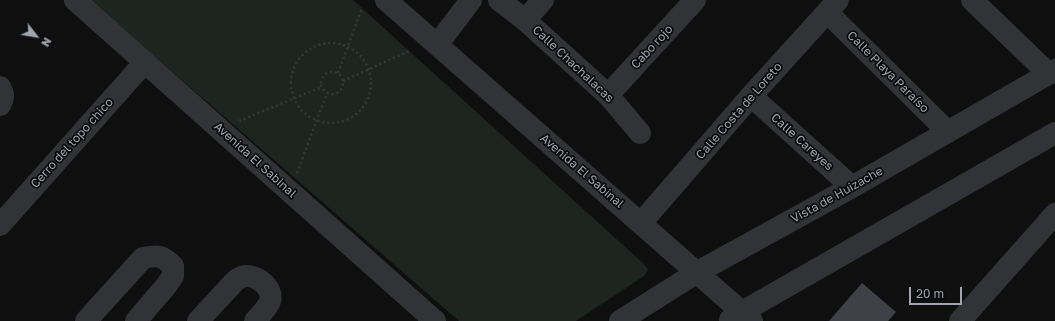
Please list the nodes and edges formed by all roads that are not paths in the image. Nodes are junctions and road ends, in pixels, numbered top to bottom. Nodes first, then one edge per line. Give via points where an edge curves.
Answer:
1 (75, 0) edge
2 (386, 0) edge
3 (471, 0) edge
4 (499, 0) edge
5 (543, 0) edge
6 (695, 0) edge
7 (972, 0) edge
8 (833, 6) edge
9 (525, 20) junction
10 (437, 45) junction
11 (145, 62) junction
12 (1052, 72) edge
13 (0, 87) edge
14 (608, 95) junction
15 (752, 96) junction
16 (0, 105) edge
17 (948, 132) junction
18 (640, 133) dead end
19 (1055, 133) edge
20 (852, 187) junction
21 (1055, 214) edge
22 (641, 223) junction
23 (0, 225) edge
24 (696, 272) junction
25 (741, 318) edge
26 (86, 321) edge
27 (136, 321) edge
28 (198, 321) edge
29 (255, 321) edge
30 (435, 321) edge
31 (620, 321) edge
32 (960, 321) edge

1 - 11 street, Avenida El Sabinal
2 - 10 street, Avenida El Sabinal
3 - 10 street
4 - 9 street, Calle Chachalacas
5 - 9 street
6 - 14 street, Cabo rojo
7 - 12 street
8 - 15 street, Calle Costa de Loreto
8 - 17 street, Calle Playa Paraíso
9 - 14 street, Calle Chachalacas
10 - 22 street, Avenida El Sabinal
11 - 23 street, Cerro del topo chico
11 - 30 street, Avenida El Sabinal
12 - 17 street, Vista de Huizache
13 - 16 street via 3,100
14 - 18 street, Calle Chachalacas
15 - 20 street, Calle Careyes
15 - 22 street, Calle Costa de Loreto
17 - 20 street, Vista de Huizache
19 - 25 street
20 - 24 street, Vista de Huizache
21 - 32 street
22 - 24 street, Avenida El Sabinal
24 - 25 street, Avenida El Sabinal
24 - 31 street, Vista de Huizache
26 - 27 street via 143,258 155,255 166,259 173,266 173,276
28 - 29 street via 236,280 244,276 255,278 266,285 270,292 266,309

